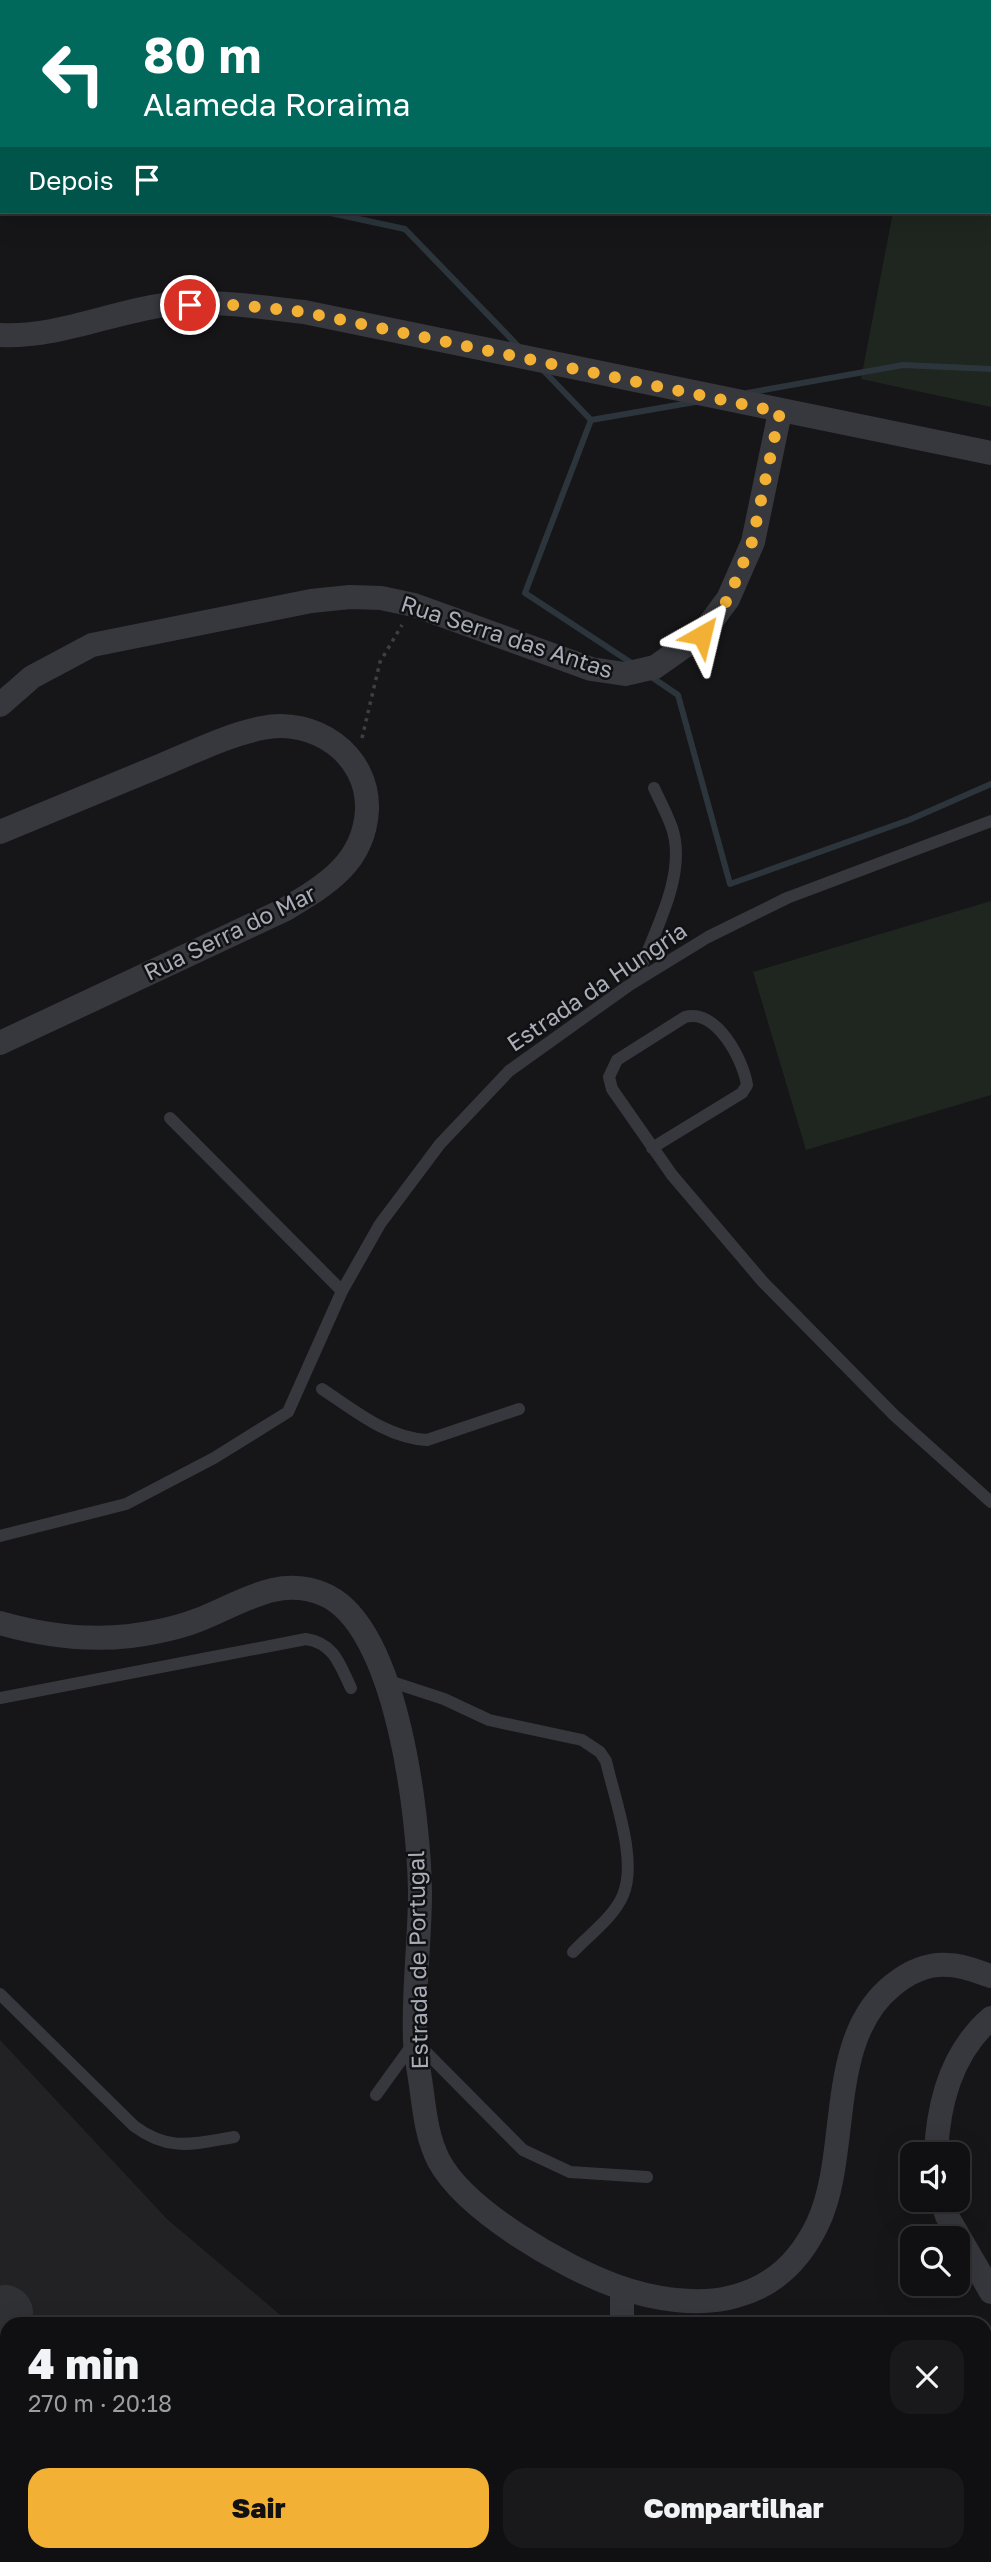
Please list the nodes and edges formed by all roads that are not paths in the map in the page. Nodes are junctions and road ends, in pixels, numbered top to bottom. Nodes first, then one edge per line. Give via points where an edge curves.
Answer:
1 (0, 335) edge
2 (780, 412) junction
3 (991, 453) edge
4 (0, 705) edge
5 (654, 788) dead end
6 (991, 821) edge
7 (0, 832) edge
8 (636, 980) junction
9 (0, 1043) edge
10 (170, 1118) dead end
11 (652, 1148) junction
12 (342, 1291) junction
13 (322, 1389) dead end
14 (519, 1409) dead end
15 (991, 1502) edge
16 (0, 1536) edge
17 (0, 1623) edge
18 (389, 1681) junction
19 (351, 1688) dead end
20 (0, 1698) edge
21 (573, 1952) dead end
22 (991, 1976) edge
23 (0, 1994) edge
24 (991, 2018) edge
25 (415, 2041) junction
26 (376, 2095) dead end
27 (234, 2137) dead end
28 (937, 2142) edge
29 (647, 2177) dead end
30 (946, 2212) edge
31 (622, 2288) junction
32 (991, 2292) edge
33 (622, 2317) edge

1 - 2 street via 58,331 167,305 238,305 304,312
2 - 3 street
2 - 4 street, Rua Serra das Antas via 752,542 728,599 702,635 655,667 625,674 591,669 414,605 381,598 311,601 92,645 32,677
5 - 8 lane via 672,829 676,858 668,895
6 - 8 lane, Estrada da Hungria via 788,898 708,937
7 - 9 street, Rua Serra do Mar via 220,741 264,728 298,727 319,734 353,758 367,802 359,848 325,886 284,910
8 - 12 lane, Estrada da Hungria via 509,1071 440,1144 380,1224
10 - 12 lane
11 - 11 lane via 612,1089 612,1068 617,1060 685,1017 706,1017 721,1030 747,1085 742,1093
11 - 15 lane via 762,1282 894,1415
12 - 16 lane, Estrada da Hungria via 288,1412 126,1504
13 - 14 lane via 375,1424 412,1440 427,1440
17 - 18 street, Estrada de Portugal via 76,1639 132,1636 196,1621 265,1590 302,1588 327,1595 351,1614
18 - 21 lane via 489,1720 582,1740 600,1752 606,1761 628,1858 627,1879 614,1910
18 - 25 street, Estrada de Portugal via 411,1796 420,1888
19 - 20 lane via 335,1655 317,1641 306,1639
22 - 31 street, Estrada de Portugal via 951,1964 924,1966 881,1994 863,2021 852,2054 818,2222 785,2272 752,2292 723,2300 690,2302
23 - 27 lane via 152,2140 170,2145
24 - 28 street via 976,2030 944,2089
25 - 26 lane
25 - 29 lane via 523,2150 570,2172
25 - 31 street, Estrada de Portugal via 427,2129 439,2161 455,2182 475,2204 581,2273
30 - 32 street
31 - 33 street

